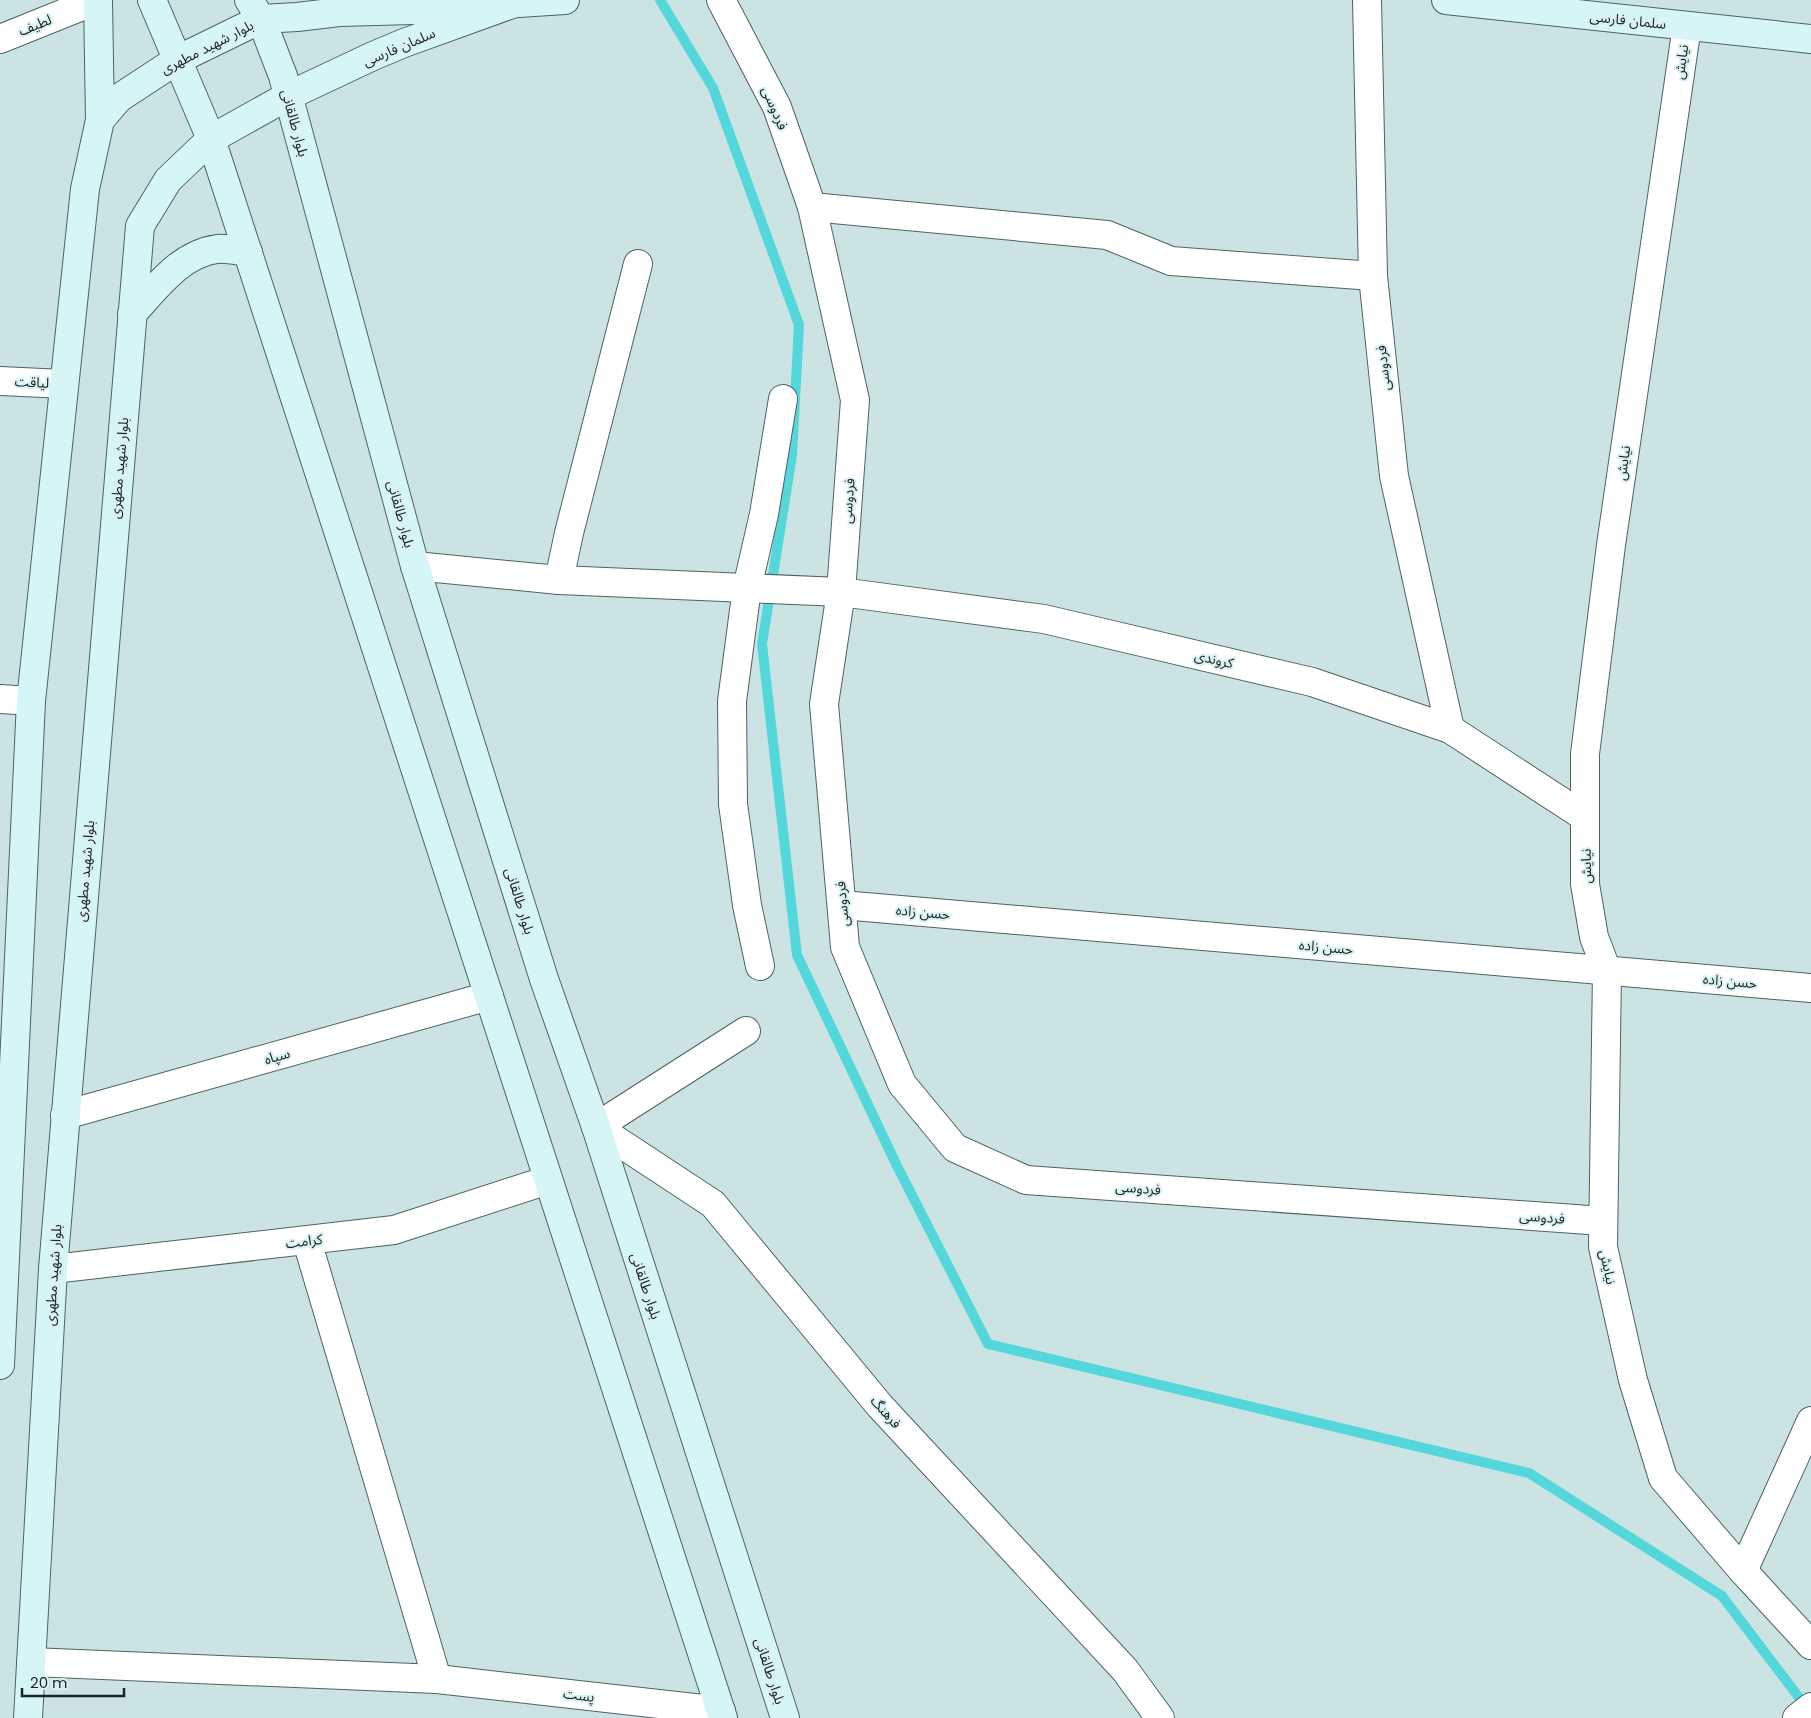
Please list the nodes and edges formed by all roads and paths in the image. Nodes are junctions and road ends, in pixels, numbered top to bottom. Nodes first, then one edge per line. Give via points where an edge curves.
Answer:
1 (98, 0) edge
2 (152, 0) edge
3 (565, 0) edge
4 (721, 0) edge
5 (1367, 0) edge
6 (1446, 0) edge
7 (512, 4) junction
8 (1597, 8) edge
9 (255, 9) edge
10 (1687, 26) junction
11 (0, 39) edge
12 (1811, 39) edge
13 (177, 60) junction
14 (285, 86) junction
15 (100, 120) junction
16 (211, 139) junction
17 (812, 208) junction
18 (248, 252) junction
19 (638, 264) dead end
20 (1374, 276) junction
21 (132, 314) junction
22 (0, 381) edge
23 (64, 384) junction
24 (784, 399) dead end
25 (415, 566) junction
26 (559, 580) junction
27 (747, 588) junction
28 (841, 592) junction
29 (0, 699) edge
30 (31, 701) junction
31 (1450, 729) junction
32 (1585, 817) junction
33 (842, 904) junction
34 (760, 966) dead end
35 (1607, 971) junction
36 (9, 986) edge
37 (1811, 988) edge
38 (489, 996) junction
39 (746, 1031) dead end
40 (65, 1115) junction
41 (596, 1127) junction
42 (548, 1180) junction
43 (1603, 1221) junction
44 (307, 1241) junction
45 (3, 1264) edge
46 (53, 1269) junction
47 (0, 1365) edge
48 (1811, 1421) edge
49 (1742, 1571) junction
50 (1811, 1645) edge
51 (31, 1662) junction
52 (437, 1679) junction
53 (1811, 1707) edge
54 (722, 1714) edge
55 (28, 1718) edge
56 (785, 1718) edge
57 (1160, 1718) edge
58 (1797, 1718) edge

1 - 11 street, لطیف
1 - 15 main road
2 - 13 main road
3 - 7 main road, سلمان فارسی
4 - 17 street, فردوسی via 776,107
5 - 20 street, فردوسی
6 - 8 main road, سلمان فارسی
7 - 9 main road, سلمان فارسی via 339,12 297,18
7 - 14 main road, سلمان فارسی
8 - 10 main road, سلمان فارسی
9 - 13 main road, بلوار شهید مطهری
9 - 14 main road, بلوار طالقانی
10 - 12 main road, سلمان فارسی
10 - 32 street, نیایش via 1610,554 1585,754
13 - 15 main road, بلوار شهید مطهری via 119,98
13 - 16 main road
14 - 16 main road, بلوار شهید مطهری
14 - 25 main road, بلوار طالقانی
15 - 23 main road, بلوار شهید مطهری via 85,190
16 - 18 main road
16 - 21 main road, بلوار شهید مطهری via 168,180 140,226
17 - 20 street via 1107,235 1170,261
17 - 28 street, فردوسی via 855,400
18 - 21 main road via 218,249 190,258 165,277
18 - 38 main road
19 - 26 street
20 - 31 street, فردوسی via 1394,476
21 - 40 main road, بلوار شهید مطهری
22 - 23 street, لیاقت
23 - 30 main road, بلوار شهید مطهری
24 - 27 street
25 - 26 street, کروندی
25 - 41 main road, بلوار طالقانی via 544,979
26 - 27 street, کروندی
27 - 28 street, کروندی
27 - 34 street via 732,701 733,804 747,905
28 - 31 street, کروندی via 1044,618 1312,682
28 - 33 street, فردوسی via 824,704
29 - 30 street
30 - 36 main road, بلوار شهید مطهری
31 - 32 street, کروندی
32 - 35 street, نیایش via 1585,884 1594,937
33 - 35 street, حسن زاده
33 - 43 street, فردوسی via 845,947 902,1084 955,1148 1026,1180
35 - 37 street, حسن زاده
35 - 43 street, نیایش
36 - 45 main road, بلوار شهید مطهری
38 - 40 street, سپاه
38 - 42 main road
39 - 41 street
40 - 46 main road, بلوار شهید مطهری
41 - 56 main road, بلوار طالقانی
41 - 57 street, فرهنگ via 713,1204 880,1406 1125,1670
42 - 44 street, کرامت via 394,1230
42 - 54 main road
43 - 49 street, نیایش via 1603,1247 1631,1371 1663,1478
44 - 46 street, کرامت
44 - 52 street
45 - 47 main road, بلوار شهید مطهری
46 - 51 main road, بلوار شهید مطهری
48 - 49 street
49 - 50 street, نیایش
51 - 52 street, پست
51 - 55 main road, بلوار شهید مطهری
52 - 54 street, پست
53 - 58 street

